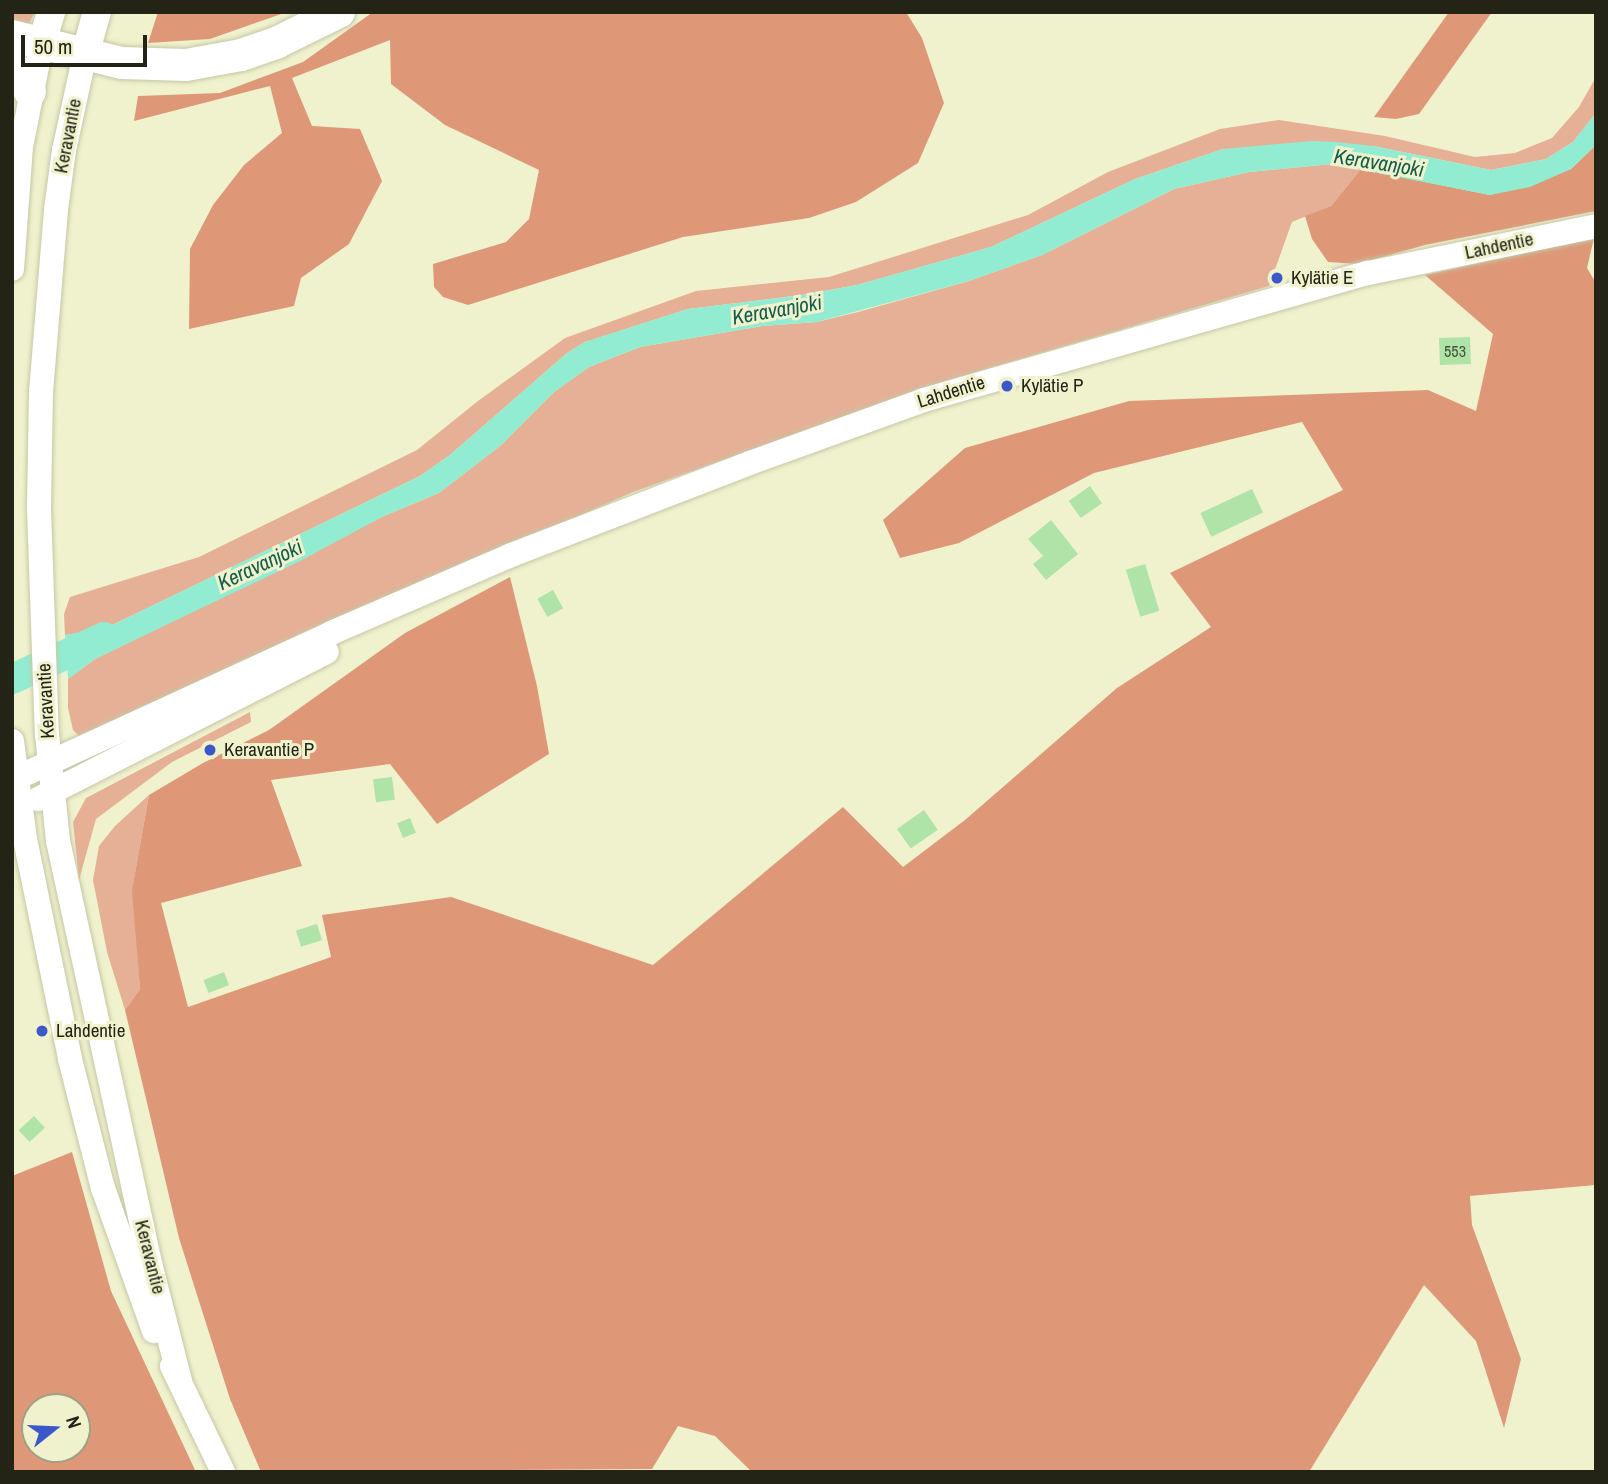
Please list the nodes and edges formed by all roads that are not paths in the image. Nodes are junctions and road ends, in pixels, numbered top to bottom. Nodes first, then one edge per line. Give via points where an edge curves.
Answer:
1 (51, 12) edge
2 (97, 12) edge
3 (339, 12) edge
4 (27, 39) edge
5 (85, 54) junction
6 (12, 65) edge
7 (30, 92) junction
8 (1596, 226) edge
9 (12, 269) edge
10 (408, 603) junction
11 (12, 741) edge
12 (50, 763) junction
13 (14, 779) edge
14 (52, 793) junction
15 (16, 807) edge
16 (180, 1381) junction
17 (223, 1472) edge

1 - 4 main road
2 - 5 main road, Keravantie
3 - 5 highway via 278,43 210,61 154,65
4 - 5 highway
4 - 7 main road
5 - 12 main road, Keravantie via 64,150 41,391 42,631
6 - 7 highway
7 - 9 main road
8 - 10 main road, Lahdentie via 1368,274 924,400 572,531
10 - 12 main road, Lahdentie via 331,633
10 - 14 main road, Lahdentie via 261,688
11 - 13 main road, Keravantie
12 - 13 main road, Lahdentie
12 - 14 main road, Keravantie
13 - 15 main road, Keravantie
14 - 15 main road, Lahdentie
14 - 16 main road, Keravantie via 107,1069
15 - 16 main road, Keravantie via 103,1188 153,1330
16 - 17 main road, Keravantie

